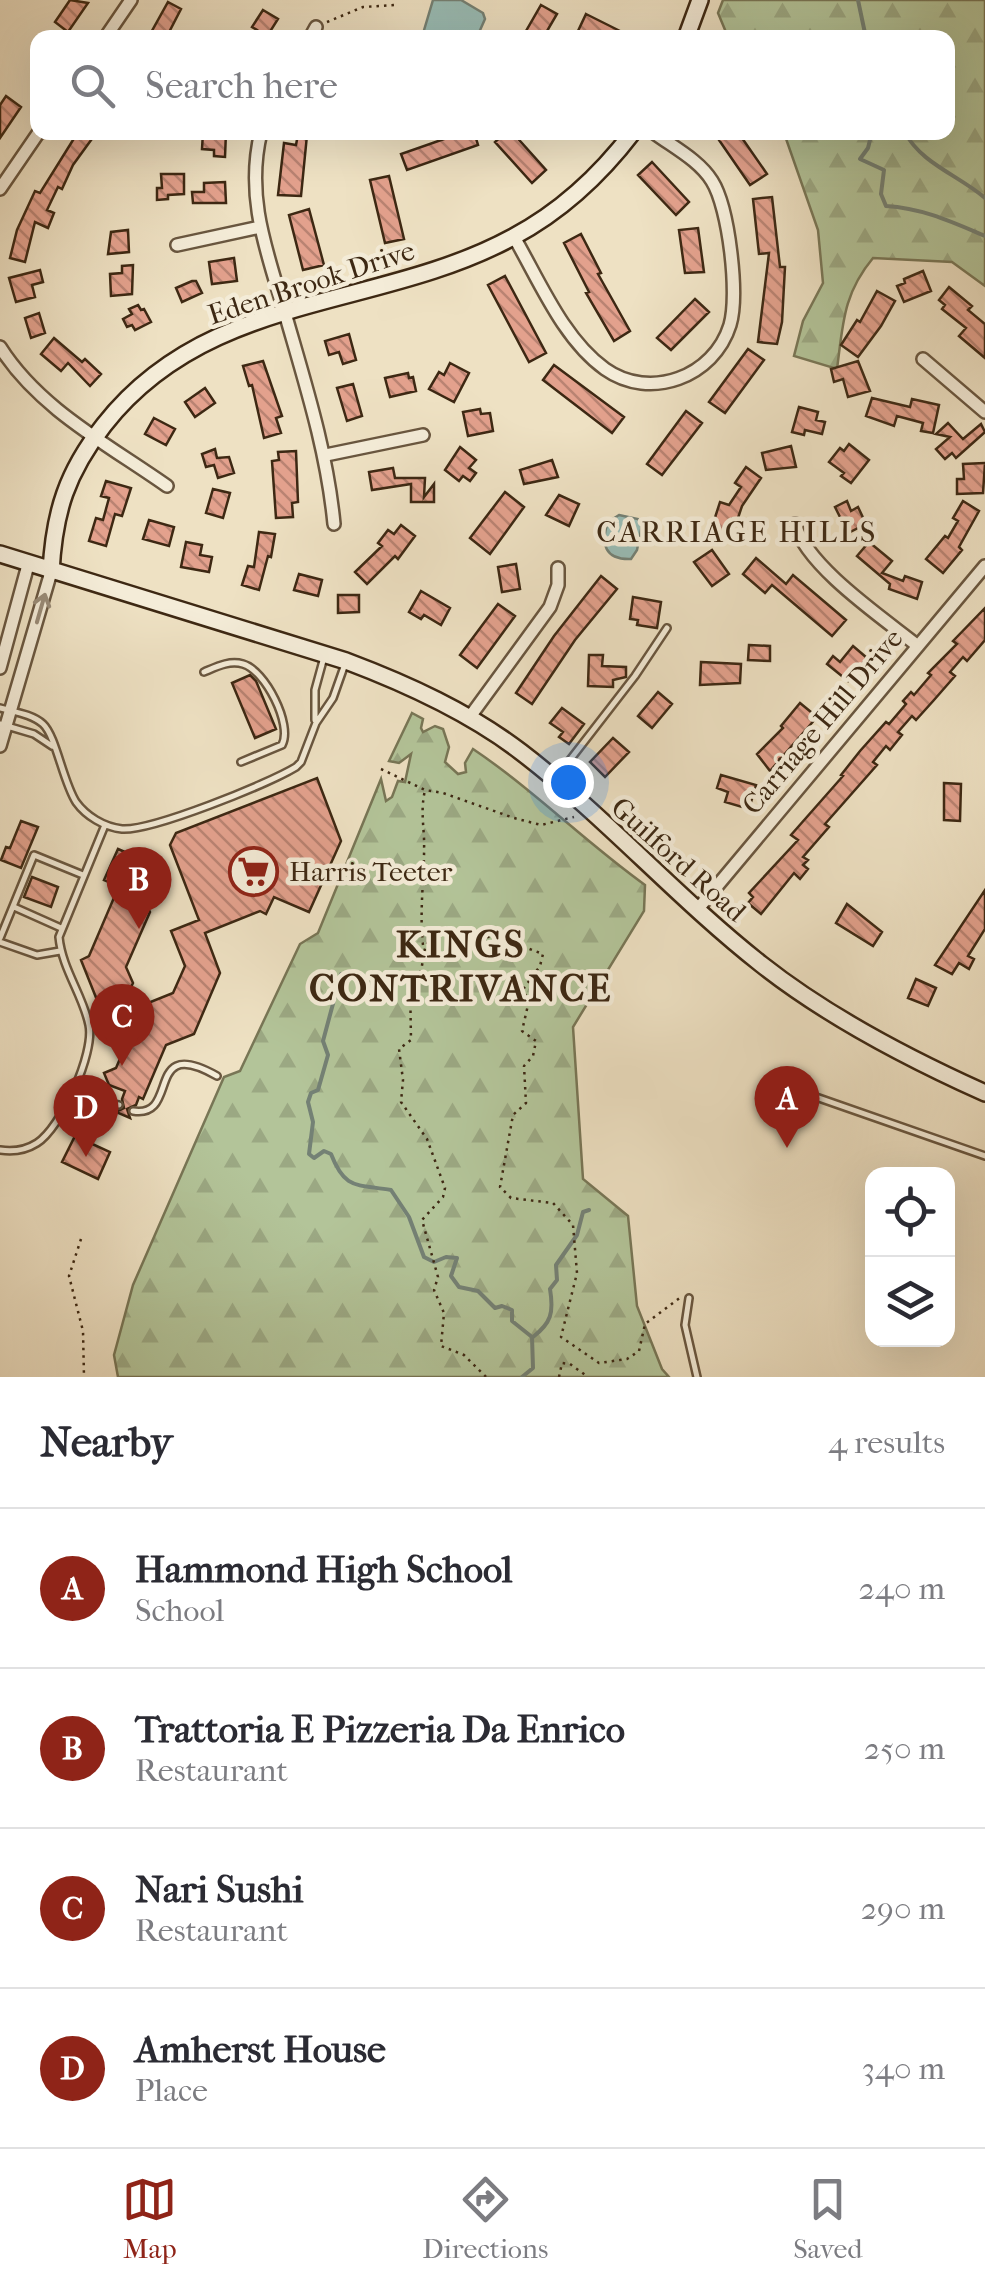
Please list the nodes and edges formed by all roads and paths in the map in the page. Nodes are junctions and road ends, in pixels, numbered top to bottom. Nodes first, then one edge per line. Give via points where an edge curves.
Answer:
1 (131, 0) edge
2 (700, 0) edge
3 (396, 5) dead end
4 (111, 30) edge
5 (317, 30) edge
6 (689, 30) edge
7 (34, 140) edge
8 (260, 140) edge
9 (627, 140) edge
10 (663, 140) edge
11 (0, 189) edge
12 (260, 227) junction
13 (514, 237) junction
14 (177, 245) dead end
15 (285, 313) junction
16 (0, 347) edge
17 (923, 359) dead end
18 (985, 412) edge
19 (422, 435) dead end
20 (96, 436) junction
21 (326, 455) junction
22 (167, 486) dead end
23 (334, 524) dead end
24 (795, 524) dead end
25 (54, 527) junction
26 (0, 554) edge
27 (28, 565) junction
28 (985, 566) edge
29 (558, 568) dead end
30 (51, 572) junction
31 (667, 628) dead end
32 (918, 646) junction
33 (324, 655) junction
34 (346, 661) junction
35 (0, 668) edge
36 (204, 672) dead end
37 (6, 709) edge
38 (469, 718) junction
39 (316, 723) junction
40 (3, 725) edge
41 (0, 746) edge
42 (54, 748) junction
43 (241, 762) dead end
44 (381, 768) dead end
45 (554, 780) junction
46 (426, 790) junction
47 (590, 812) junction
48 (105, 824) junction
49 (84, 876) junction
50 (12, 907) junction
51 (697, 910) junction
52 (62, 928) junction
53 (0, 940) edge
54 (424, 946) junction
55 (60, 952) junction
56 (217, 1076) dead end
57 (985, 1092) edge
58 (816, 1097) dead end
59 (119, 1105) dead end
60 (133, 1111) dead end
61 (96, 1119) dead end
62 (0, 1150) edge
63 (985, 1156) edge
64 (81, 1239) dead end
65 (685, 1297) joint
66 (84, 1377) edge
67 (486, 1377) edge
68 (559, 1377) edge
69 (588, 1377) edge
70 (697, 1377) edge

1 - 4 street
2 - 6 street
3 - 5 path via 363,7
7 - 11 street
8 - 12 street via 254,174
9 - 13 street, Eden Brook Drive via 577,193
10 - 13 street via 710,178 724,218 730,325 716,351 692,373 680,380 634,382 603,368 568,328
12 - 14 street
12 - 15 street
13 - 15 street, Eden Brook Drive via 449,264
15 - 20 street, Eden Brook Drive via 184,352 137,389
15 - 21 street
16 - 20 street via 34,390
17 - 18 street
19 - 21 street
20 - 22 street
20 - 25 street, Eden Brook Drive via 70,478
21 - 23 street
24 - 32 street via 817,562
25 - 27 street, Eden Brook Drive
25 - 30 street, Eden Brook Drive
26 - 27 street, Guilford Road
27 - 30 street, Guilford Road
27 - 35 street, Eden Brook Drive
28 - 32 street, Carriage Hill Drive
29 - 38 street via 550,608
30 - 33 street, Guilford Road
37 -> 30 street, Eden Brook Drive
31 - 45 lane
32 - 51 street, Carriage Hill Drive
33 - 34 street, Guilford Road
33 - 39 lane
34 - 38 street, Guilford Road
34 - 39 lane
36 - 43 lane via 234,663 256,670 286,729 282,745
37 - 40 street, Eden Brook Drive
37 - 42 lane via 46,727
38 - 45 street, Guilford Road
39 - 48 lane via 302,762 289,771 148,826
40 - 41 street, Eden Brook Drive
40 - 42 lane
42 - 48 lane via 78,804
44 - 46 path
45 - 47 street, Guilford Road
46 - 47 path via 541,825
46 - 54 path via 420,813
47 - 51 street, Guilford Road
48 - 49 lane
49 - 50 lane via 34,855
49 - 52 lane
50 - 52 lane
50 - 53 lane
51 - 57 street, Guilford Road via 818,1005
52 - 55 lane
53 - 55 lane via 37,955
54 - 65 path via 447,929 476,939 495,936 542,954 524,988 522,1031 536,1041 524,1066 526,1103 513,1115 500,1187 511,1198 553,1203 574,1225 578,1273 560,1337 598,1364 627,1359 639,1351 645,1324
54 - 67 path via 420,974 410,981 411,1040 400,1049 401,1102 426,1139 445,1188 422,1220 444,1313 441,1346 464,1355
55 - 62 lane via 88,1022 88,1052 47,1136 18,1151
56 - 60 lane via 182,1062 168,1074 152,1108
58 - 63 lane
59 - 61 lane via 105,1103
64 - 66 path via 69,1276
65 - 70 lane
68 - 69 path via 562,1363

